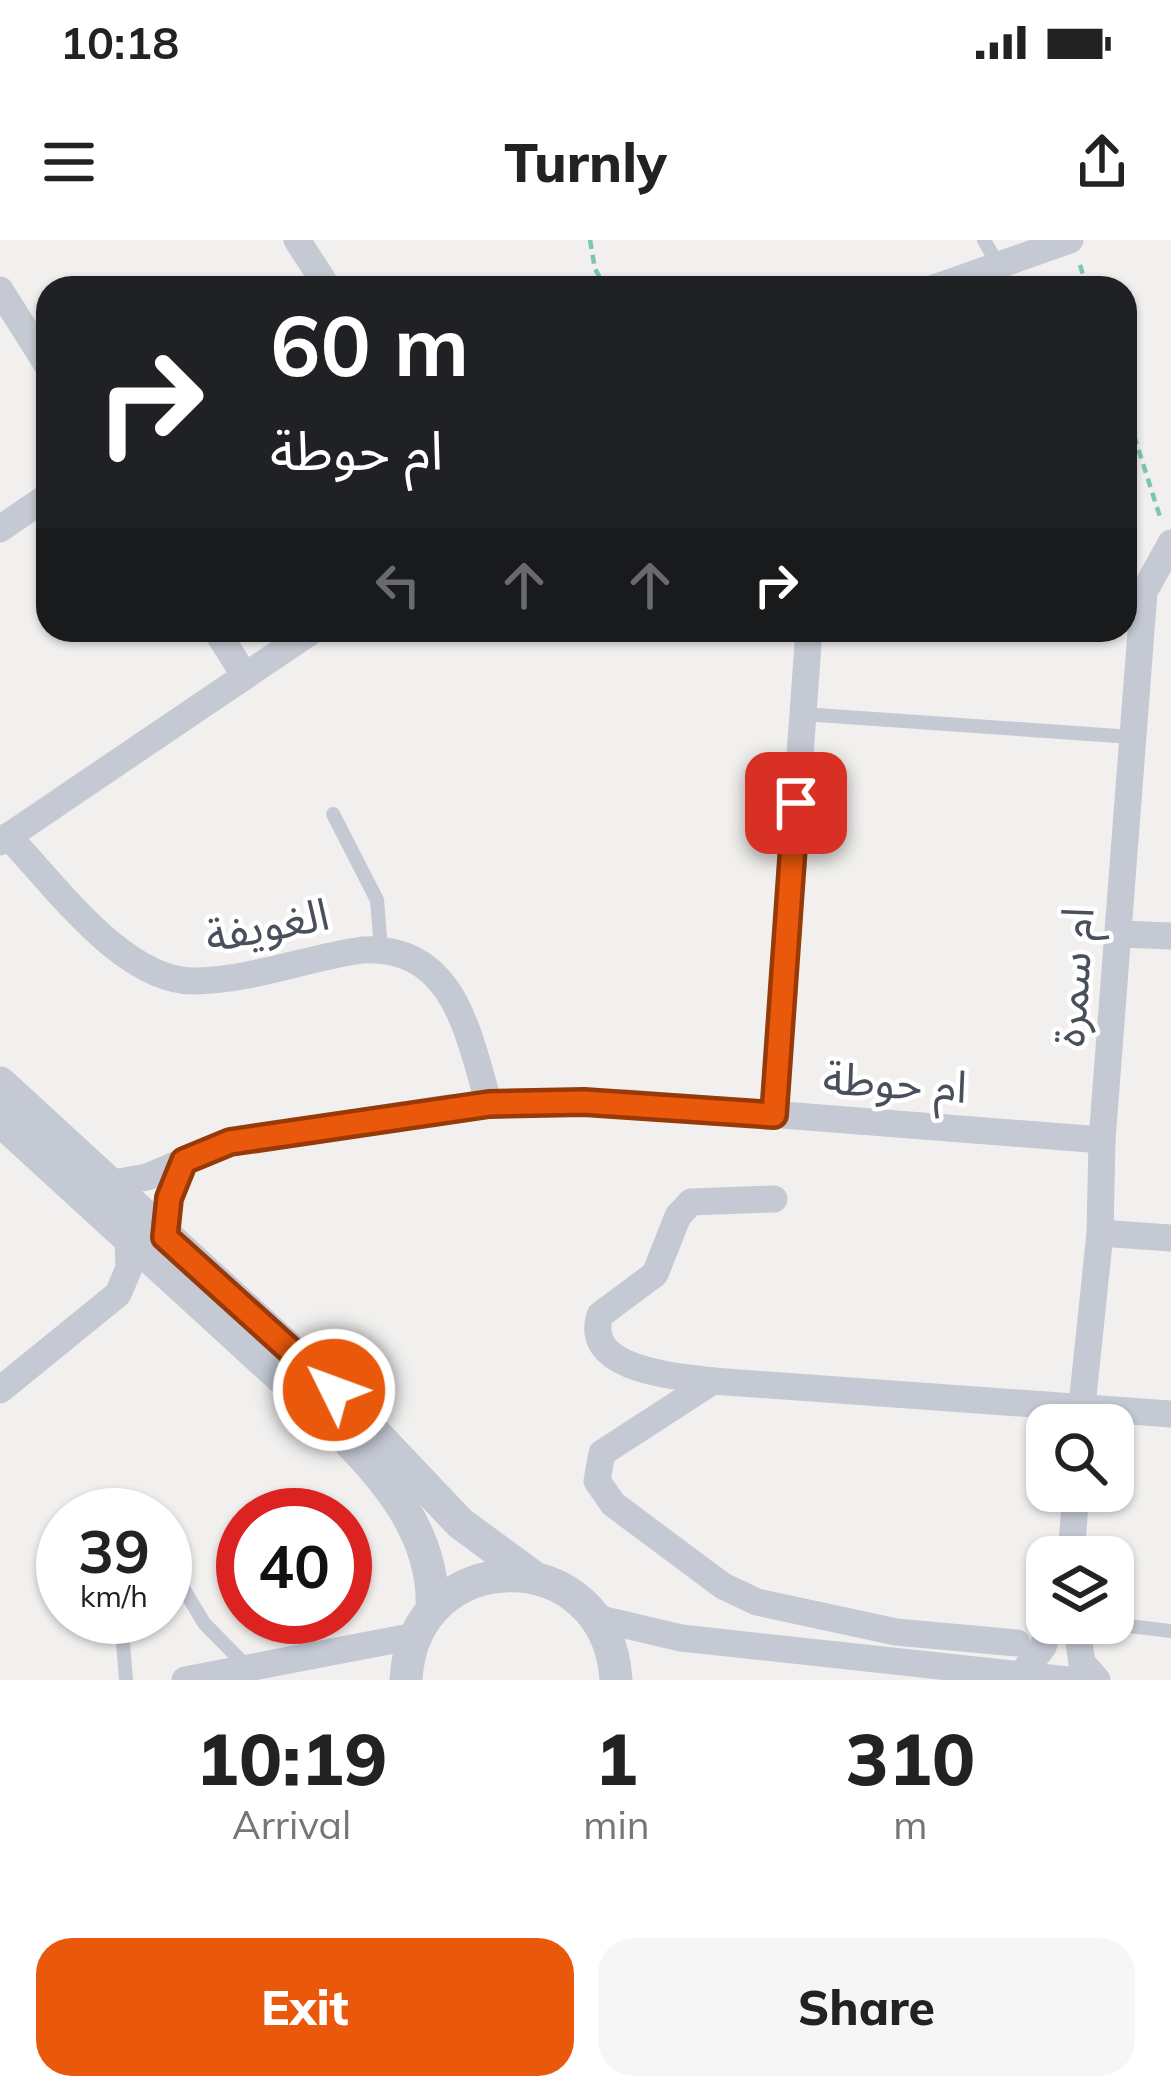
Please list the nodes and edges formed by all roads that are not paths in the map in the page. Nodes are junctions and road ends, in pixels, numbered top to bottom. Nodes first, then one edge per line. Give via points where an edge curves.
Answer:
1 (297, 240) edge
2 (984, 240) edge
3 (1070, 240) edge
4 (998, 265) junction
5 (320, 276) edge
6 (967, 276) edge
7 (0, 290) edge
8 (36, 347) edge
9 (36, 504) edge
10 (0, 529) edge
11 (1170, 544) edge
12 (224, 642) edge
13 (295, 642) edge
14 (808, 642) edge
15 (245, 676) junction
16 (802, 714) junction
17 (1132, 737) junction
18 (333, 814) dead end
19 (4, 839) edge
20 (1119, 934) junction
21 (1171, 936) edge
22 (381, 949) junction
23 (0, 1082) edge
24 (489, 1104) junction
25 (774, 1115) junction
26 (0, 1120) edge
27 (1102, 1140) junction
28 (184, 1161) junction
29 (107, 1184) junction
30 (773, 1199) dead end
31 (1100, 1233) junction
32 (165, 1237) junction
33 (1171, 1238) edge
34 (128, 1240) junction
35 (180, 1288) junction
36 (118, 1294) junction
37 (713, 1381) junction
38 (0, 1390) edge
39 (1082, 1404) edge
40 (1026, 1411) edge
41 (1171, 1414) edge
42 (1134, 1415) edge
43 (536, 1578) junction
44 (192, 1603) edge
45 (794, 1612) junction
46 (596, 1618) junction
47 (423, 1623) junction
48 (1134, 1627) edge
49 (1171, 1631) edge
50 (956, 1637) junction
51 (1017, 1643) dead end
52 (123, 1644) edge
53 (1044, 1644) edge
54 (1079, 1644) edge
55 (790, 1649) junction
56 (952, 1667) junction
57 (249, 1668) junction
58 (1021, 1675) junction
59 (126, 1680) edge
60 (185, 1680) edge
61 (406, 1680) edge
62 (616, 1680) edge
63 (1068, 1680) edge
64 (1097, 1680) edge

1 - 5 street
2 - 4 lane
3 - 4 street
4 - 6 street
7 - 8 street
9 - 10 street
11 - 17 street, ام سمرة via 1144,592
12 - 15 street
13 - 15 street
14 - 16 street
15 - 19 street
16 - 17 lane
16 - 25 street
17 - 20 street, ام سمرة
18 - 22 lane via 377,900
19 - 22 street, الغويفة via 125,956 156,975 212,980
20 - 21 street
20 - 27 street, ام سمرة
22 - 24 street via 418,961 445,982
23 - 29 street
24 - 25 street, ام حوطة
24 - 28 street, ام حوطة via 230,1142
25 - 27 street, ام حوطة
26 - 34 street
27 - 31 street, ام سمرة
28 - 29 street, ام حوطة
28 - 32 street
29 - 32 street
30 - 37 street via 691,1202 661,1267 597,1324 599,1342 624,1361
31 - 33 street
31 - 39 street, ام سمرة
32 - 43 street via 334,1390 460,1523
34 - 35 street
34 - 36 street via 129,1268
35 - 36 street
35 - 47 street via 376,1471 422,1541 432,1575
36 - 38 street
37 - 40 street
37 - 45 street via 612,1442 596,1466 597,1481 613,1504 723,1586
41 - 42 street
43 - 46 street via 569,1592
43 - 47 street via 479,1580
44 - 57 lane
45 - 50 street
45 - 55 street
46 - 55 street via 681,1638
46 - 62 street
47 - 57 street
47 - 61 street
48 - 49 lane
50 - 51 street
50 - 56 street
52 - 59 lane
53 - 58 street
54 - 64 street
55 - 56 street
56 - 58 street
57 - 60 street
58 - 63 street

